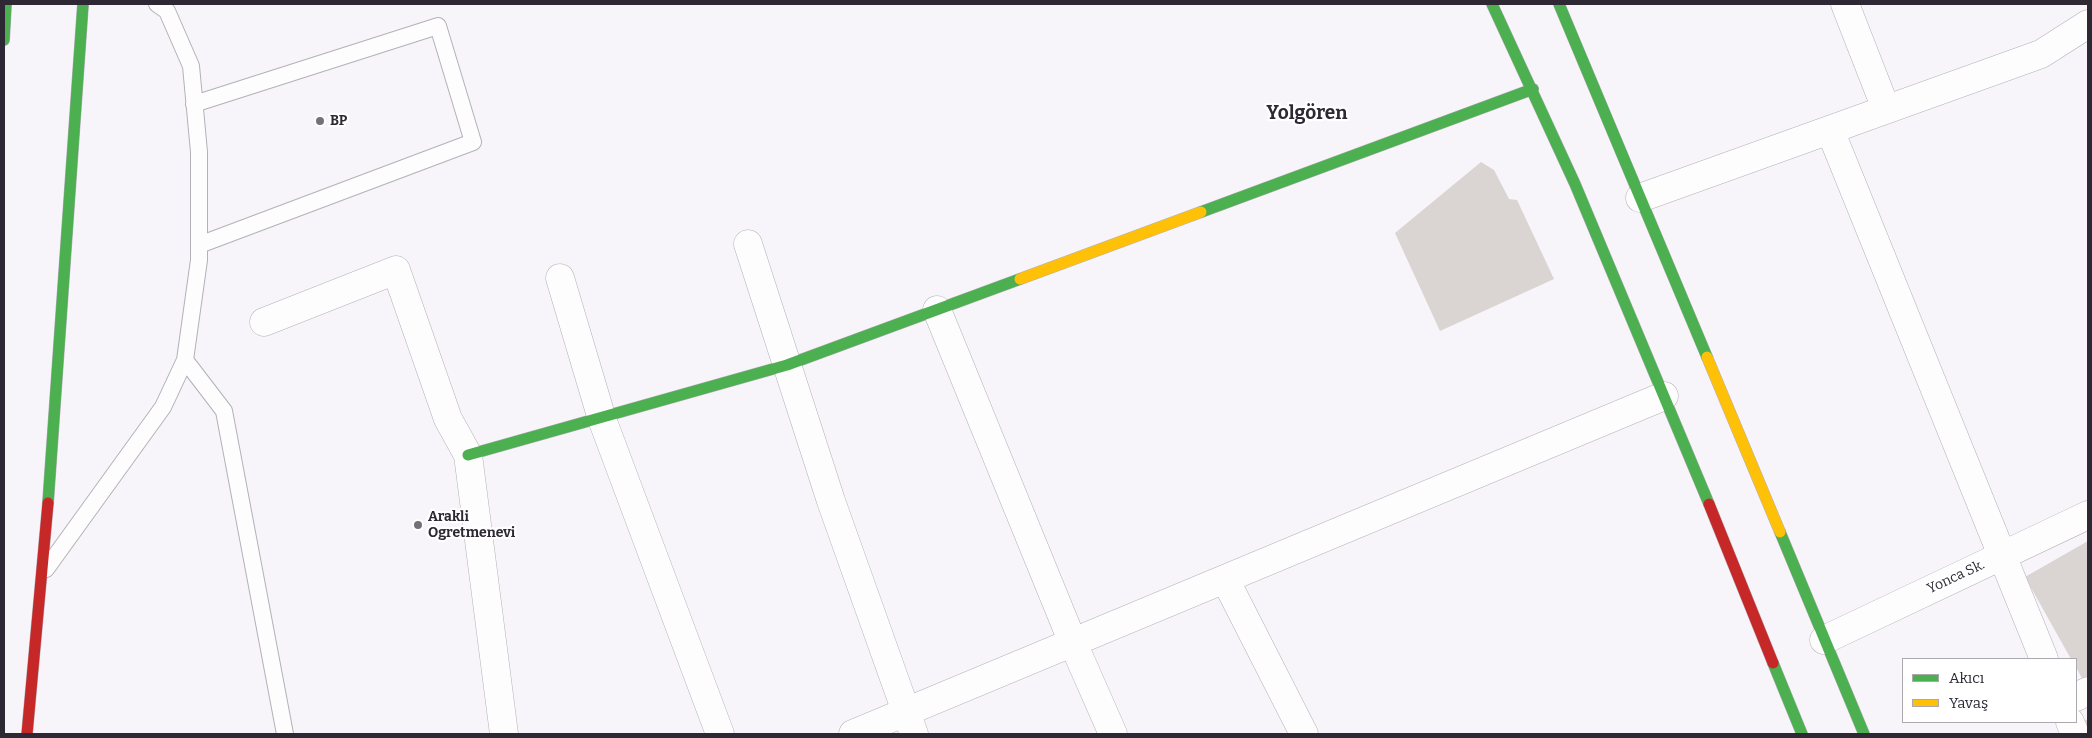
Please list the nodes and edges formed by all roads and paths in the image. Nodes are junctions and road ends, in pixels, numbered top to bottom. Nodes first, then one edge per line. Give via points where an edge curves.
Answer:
1 (6, 4) edge
2 (82, 4) edge
3 (157, 4) edge
4 (1492, 4) edge
5 (1559, 4) edge
6 (1845, 4) edge
7 (2088, 24) edge
8 (4, 40) edge
9 (1533, 89) junction
10 (194, 104) junction
11 (1886, 109) junction
12 (1830, 130) junction
13 (1640, 198) junction
14 (748, 244) dead end
15 (199, 245) junction
16 (560, 278) dead end
17 (937, 310) junction
18 (264, 322) dead end
19 (185, 360) junction
20 (787, 365) junction
21 (1664, 396) junction
22 (602, 419) junction
23 (468, 455) junction
24 (2088, 515) edge
25 (2002, 556) junction
26 (43, 573) junction
27 (1225, 579) junction
28 (1824, 640) junction
29 (1073, 643) junction
30 (2044, 658) edge
31 (910, 723) edge
32 (27, 734) edge
33 (285, 734) edge
34 (504, 734) edge
35 (720, 734) edge
36 (853, 734) edge
37 (1113, 734) edge
38 (1304, 734) edge
39 (1802, 734) edge
40 (1864, 734) edge

1 - 8 main road
2 - 26 main road
3 - 10 lane via 167,11 191,66
4 - 9 main road
5 - 13 main road
6 - 11 street
7 - 11 street via 2041,54
9 - 17 main road
9 - 21 main road
10 - 15 lane via 200,152
10 - 15 lane via 438,26 473,142
11 - 12 street
12 - 13 street
12 - 25 street
13 - 28 main road
14 - 20 street
15 - 19 lane
16 - 22 street
17 - 20 main road
17 - 29 street
18 - 23 street via 396,270 448,419
19 - 26 lane via 163,407
19 - 33 lane via 224,411
20 - 22 main road
20 - 31 street via 831,501
21 - 27 street
21 - 39 main road
22 - 23 main road
22 - 35 street
23 - 34 street
24 - 25 street, Yonca Sk.
25 - 28 street, Yonca Sk.
25 - 30 street
26 - 32 main road
27 - 29 street
27 - 38 street
28 - 40 main road
29 - 31 street
29 - 37 street
31 - 36 street

